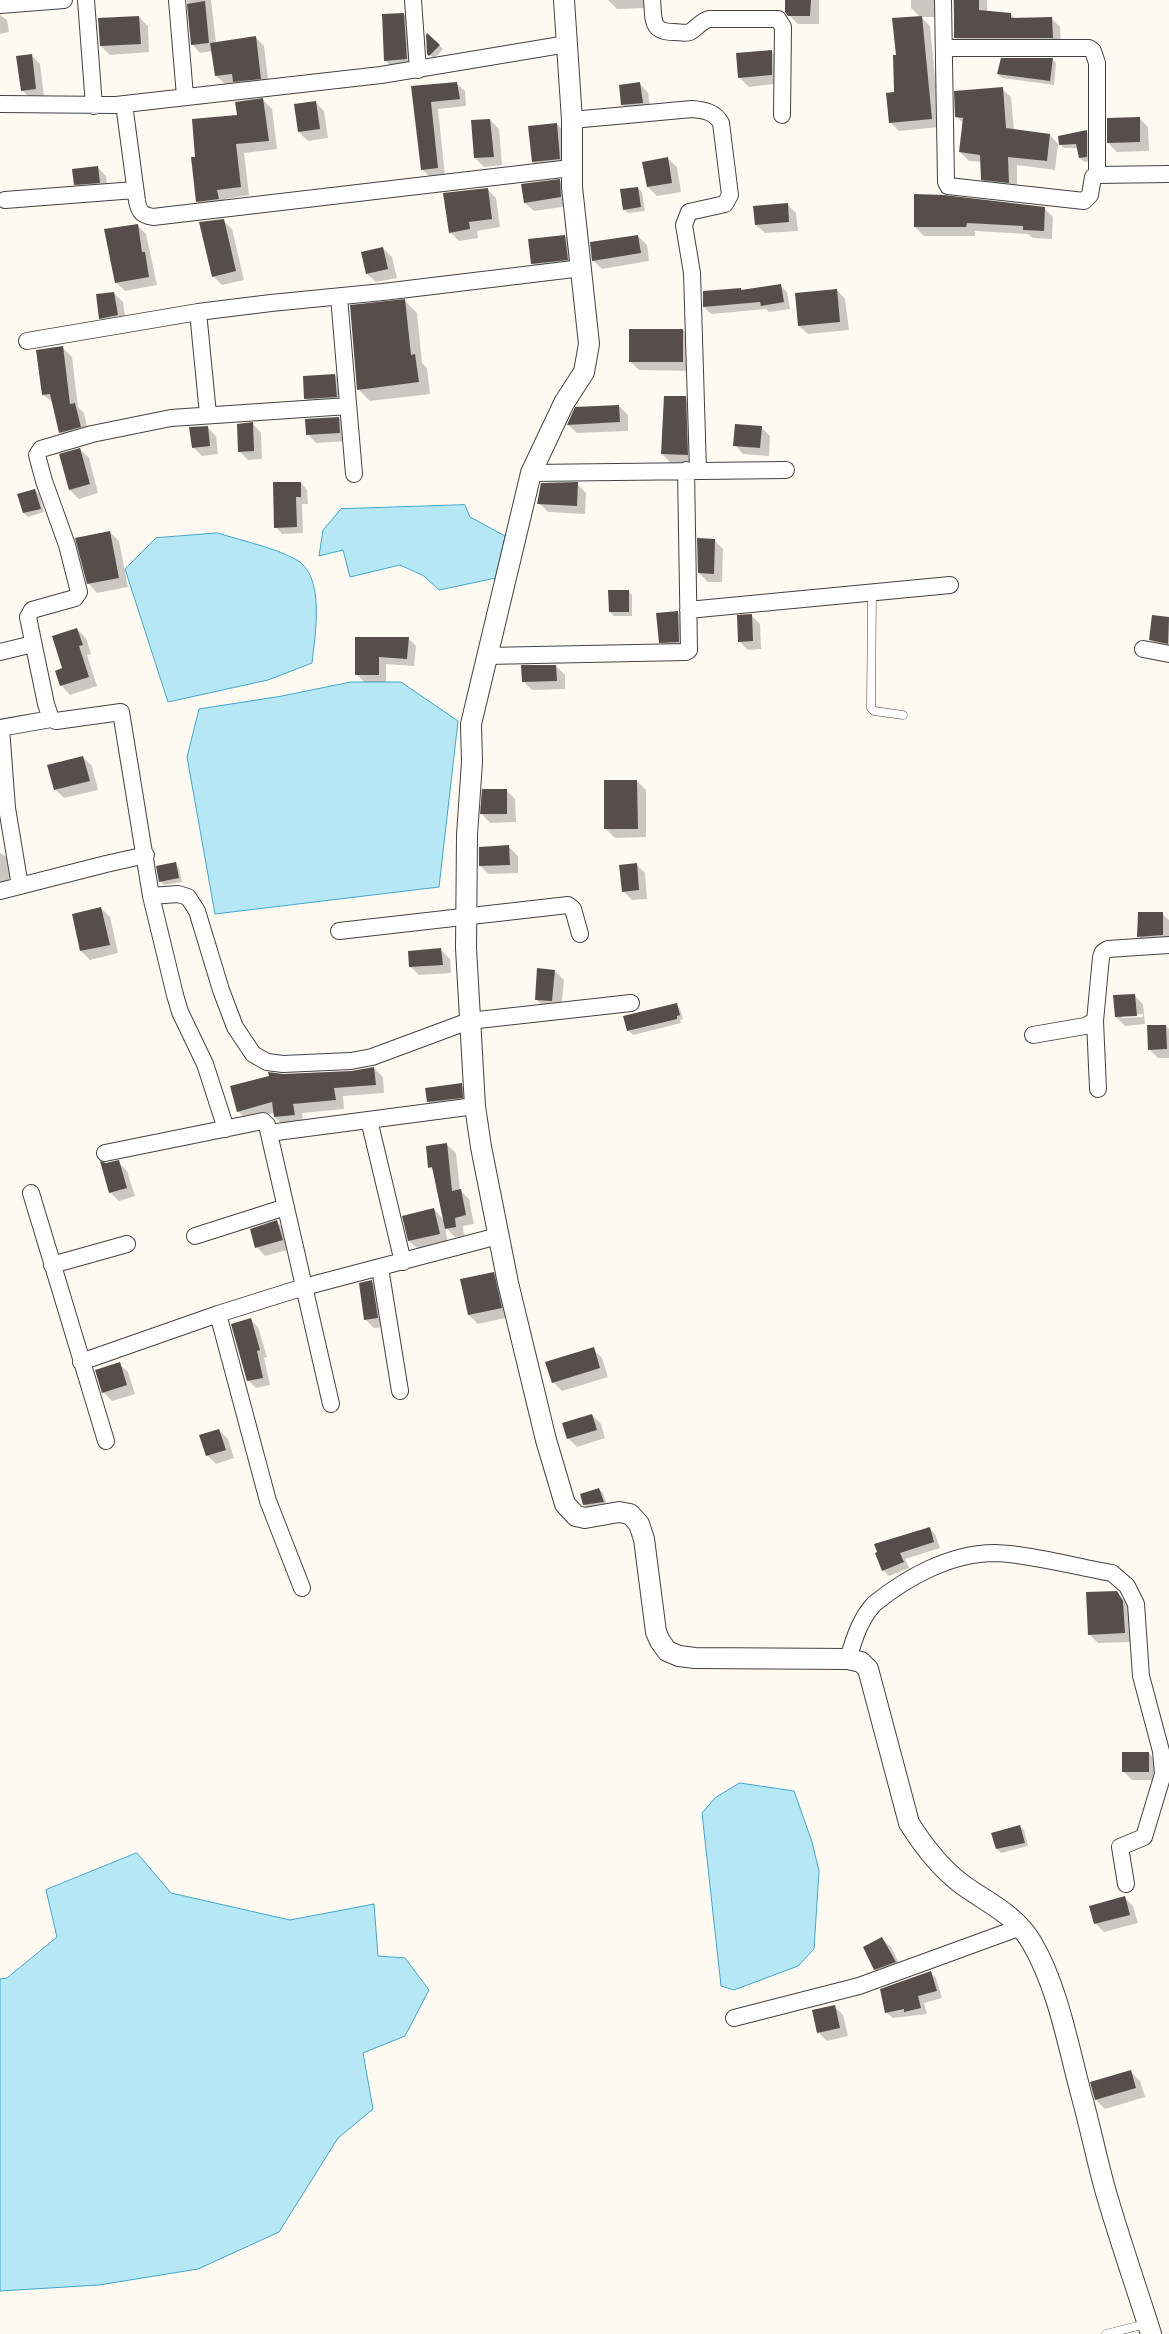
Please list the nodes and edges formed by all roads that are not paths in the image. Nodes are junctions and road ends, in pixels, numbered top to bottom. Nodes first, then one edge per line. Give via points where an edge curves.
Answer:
1 (64, 0) edge
2 (86, 0) edge
3 (177, 0) edge
4 (413, 0) edge
5 (564, 0) edge
6 (652, 0) edge
7 (943, 0) edge
8 (0, 5) edge
9 (567, 44) junction
10 (944, 48) junction
11 (418, 70) junction
12 (185, 96) junction
13 (0, 104) edge
14 (124, 104) junction
15 (94, 106) junction
16 (782, 115) dead end
17 (572, 120) junction
18 (571, 168) junction
19 (1169, 174) edge
20 (1097, 175) junction
21 (135, 190) junction
22 (5, 200) dead end
23 (582, 268) junction
24 (339, 297) junction
25 (198, 312) junction
26 (27, 341) dead end
27 (348, 406) junction
28 (208, 414) junction
29 (692, 470) junction
30 (786, 470) dead end
31 (531, 473) junction
32 (354, 474) dead end
33 (950, 585) dead end
34 (872, 592) junction
35 (688, 610) junction
36 (33, 644) junction
37 (1143, 649) dead end
38 (0, 652) edge
39 (1169, 654) edge
40 (486, 656) junction
41 (903, 715) dead end
42 (51, 719) junction
43 (0, 728) edge
44 (146, 856) junction
45 (20, 886) junction
46 (0, 892) edge
47 (152, 896) junction
48 (466, 915) junction
49 (339, 931) dead end
50 (580, 934) dead end
51 (1169, 945) edge
52 (631, 1003) dead end
53 (469, 1021) junction
54 (1095, 1021) junction
55 (1033, 1035) dead end
56 (1098, 1089) dead end
57 (475, 1106) junction
58 (369, 1120) junction
59 (226, 1129) junction
60 (269, 1133) junction
61 (105, 1153) dead end
62 (31, 1193) dead end
63 (286, 1207) junction
64 (195, 1236) dead end
65 (498, 1236) junction
66 (127, 1244) dead end
67 (403, 1262) junction
68 (52, 1265) junction
69 (380, 1268) junction
70 (304, 1287) junction
71 (218, 1314) junction
72 (81, 1362) junction
73 (400, 1391) dead end
74 (331, 1404) dead end
75 (106, 1441) dead end
76 (302, 1588) dead end
77 (848, 1659) junction
78 (1126, 1884) dead end
79 (1021, 1927) junction
80 (734, 2018) dead end
81 (1149, 2329) edge
82 (1106, 2334) edge

1 - 8 street
2 - 15 street
3 - 12 street
4 - 11 street
5 - 9 street
6 - 16 street via 655,25 665,32 688,32 709,19 778,19 783,27
7 - 10 street
9 - 11 street
9 - 17 street
10 - 20 street via 1089,48 1093,51 1097,63
10 - 20 street via 948,186 1084,201 1090,194 1093,177
11 - 12 street
12 - 14 street
13 - 15 street
14 - 15 street
14 - 21 street
17 - 18 street
17 - 29 street via 692,109 708,112 718,117 721,123 730,195 725,204 689,212 684,224 692,273
18 - 21 street via 153,217 144,216 139,211
18 - 23 street
19 - 20 street
21 - 22 street
23 - 24 street
23 - 31 street via 588,360
24 - 25 street
24 - 27 street
25 - 26 street
25 - 28 street
27 - 28 street
27 - 32 street
28 - 36 street via 92,434 38,451 41,473 67,544 79,592 75,598 29,612
29 - 30 street
29 - 31 street
29 - 35 street
31 - 40 street
33 - 34 street
34 - 35 street
34 - 41 lane via 871,708
35 - 40 street via 689,650 686,652
36 - 38 street
36 - 42 street
37 - 39 street
40 - 48 street via 471,724
42 - 43 street
42 - 44 street via 63,721 121,712
43 - 45 street via 7,808
44 - 45 street
44 - 47 street
45 - 46 street
47 - 53 street via 178,894 188,897 198,911 235,1027 253,1054 267,1062 329,1063 372,1057
47 - 59 street via 180,1012 205,1064
48 - 49 street
48 - 50 street via 568,905 574,909
48 - 53 street
51 - 54 street via 1103,952
52 - 53 street
53 - 57 street
54 - 55 street via 1085,1026
54 - 56 street
57 - 58 street
57 - 65 street
58 - 60 street
58 - 67 street
59 - 60 street via 263,1121
59 - 61 street
60 - 63 street
62 - 68 street
63 - 64 street
63 - 70 street
65 - 67 street
65 - 77 street via 546,1440 565,1504 576,1516 585,1518 619,1512 630,1514 639,1524 644,1539 656,1632 667,1651 695,1658
66 - 68 street
67 - 69 street
68 - 72 street
69 - 70 street
69 - 73 street
70 - 71 street
70 - 74 street
71 - 72 street
71 - 76 street via 268,1501
72 - 75 street
77 - 78 street via 860,1626 874,1604 933,1567 947,1562 982,1554 1009,1555 1112,1573 1120,1578 1136,1604 1141,1676 1161,1751 1163,1774 1144,1837 1120,1847
77 - 79 street via 860,1662 868,1669 909,1823 922,1844 963,1885
79 - 80 street via 859,1986
79 - 81 street via 1048,1977 1105,2189
81 - 82 lane

